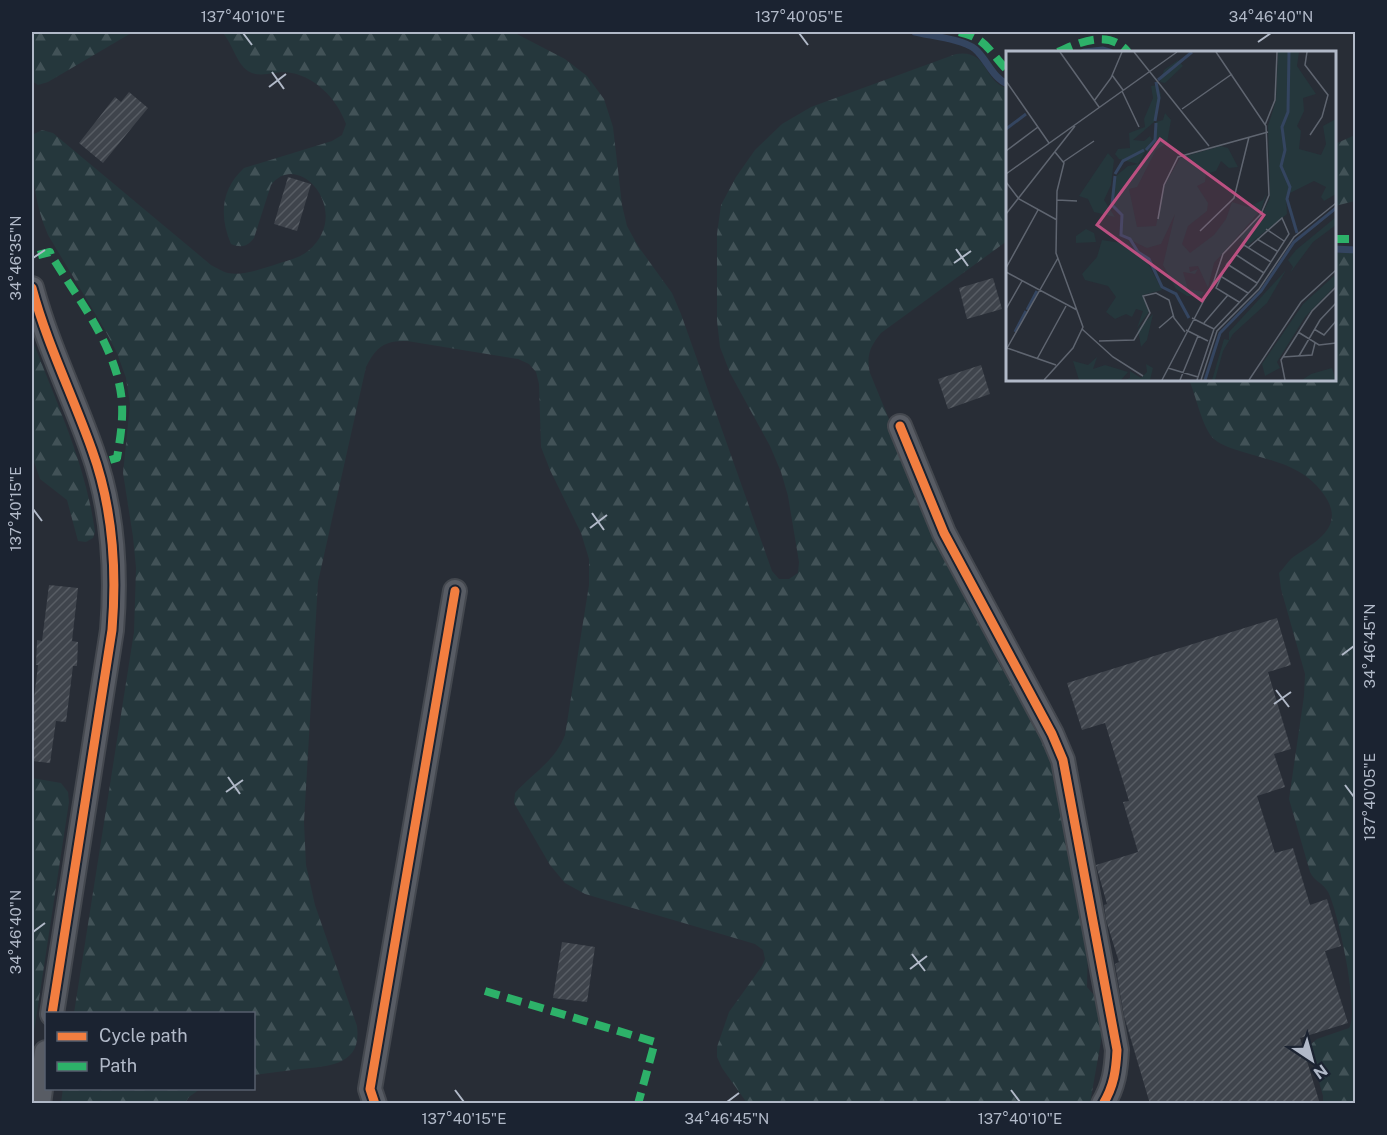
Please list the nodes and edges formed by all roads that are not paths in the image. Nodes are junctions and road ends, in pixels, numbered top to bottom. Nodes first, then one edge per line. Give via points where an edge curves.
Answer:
1 (32, 288) edge
2 (900, 426) dead end
3 (455, 591) dead end
4 (52, 1012) edge
5 (45, 1059) edge
6 (39, 1104) edge
7 (375, 1104) edge
8 (1103, 1104) edge

1 - 4 street via 93,451 109,519 114,569 112,630
2 - 8 street via 944,533 1063,760 1117,1050 1111,1091
3 - 7 street via 370,1089
5 - 6 street

